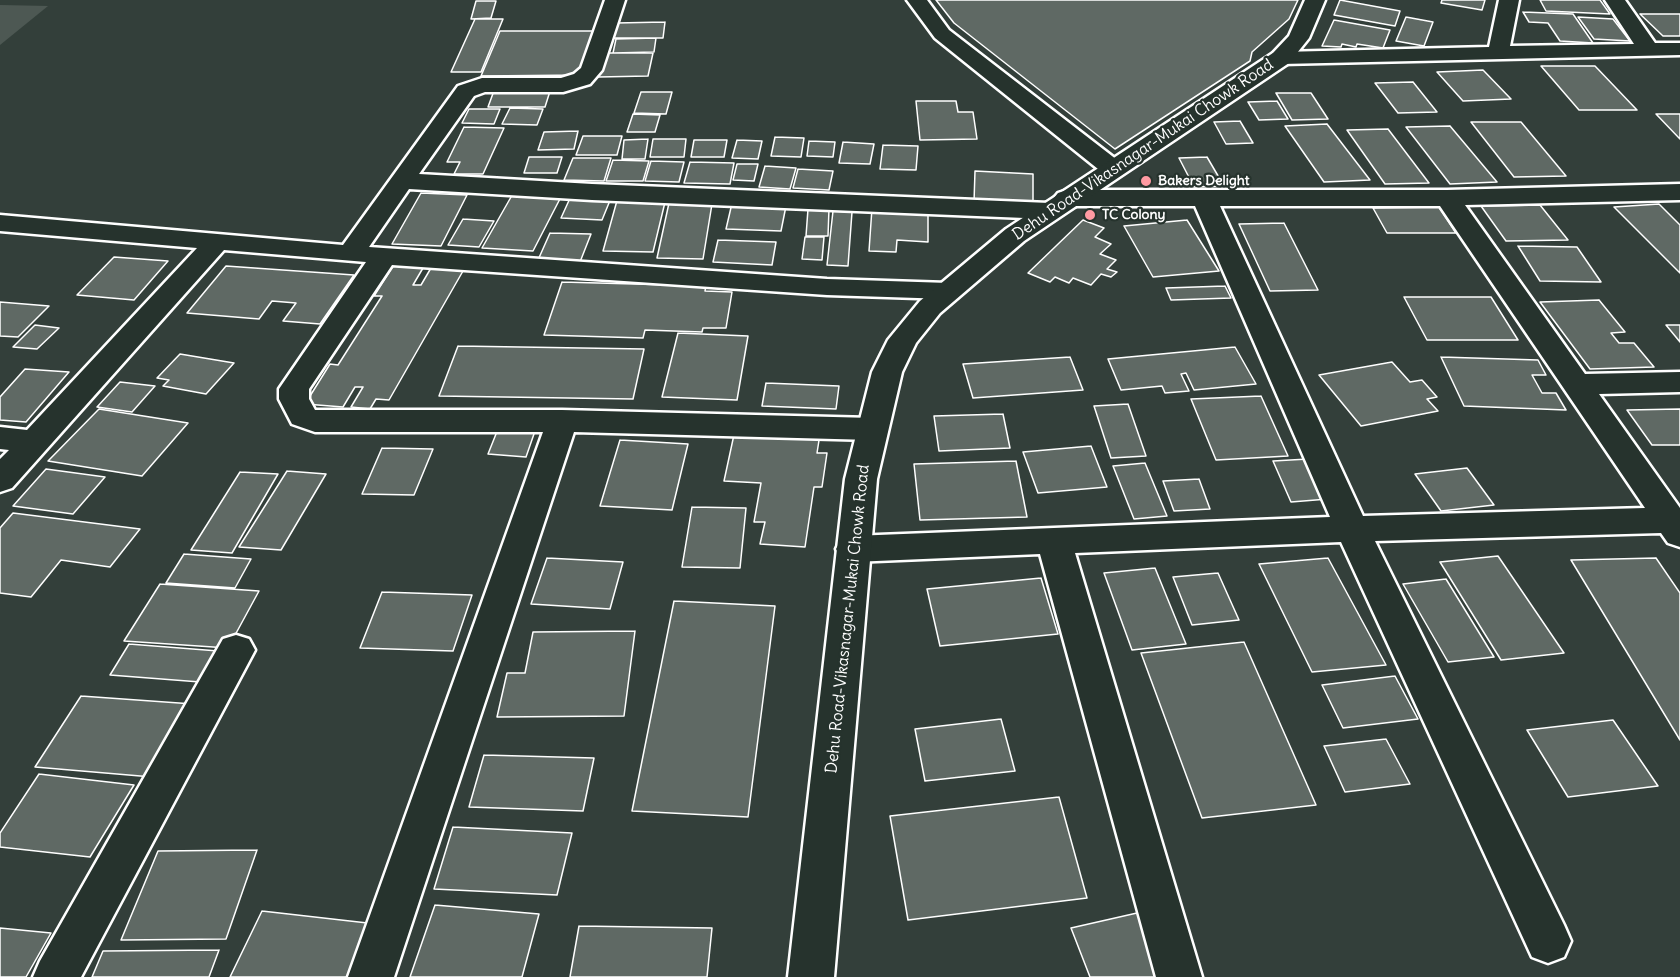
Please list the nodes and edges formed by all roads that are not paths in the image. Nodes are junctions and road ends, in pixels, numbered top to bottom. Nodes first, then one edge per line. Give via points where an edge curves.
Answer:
1 (615, 0) edge
2 (917, 0) edge
3 (1315, 0) edge
4 (1509, 0) edge
5 (1616, 0) edge
6 (1648, 49) junction
7 (1680, 49) edge
8 (1498, 53) junction
9 (1281, 58) junction
10 (1112, 168) junction
11 (405, 181) junction
12 (1680, 192) edge
13 (1204, 198) junction
14 (1447, 198) junction
15 (1058, 204) junction
16 (0, 223) edge
17 (216, 243) junction
18 (350, 254) junction
19 (384, 256) junction
20 (948, 291) junction
21 (1680, 382) edge
22 (1578, 384) junction
23 (562, 420) junction
24 (872, 429) junction
25 (0, 438) edge
26 (33, 442) junction
27 (0, 480) edge
28 (1677, 525) edge
29 (1352, 529) junction
30 (1054, 541) junction
31 (853, 549) junction
32 (237, 650) dead end
33 (1548, 941) dead end
34 (56, 977) edge
35 (371, 977) edge
36 (811, 977) edge
37 (1179, 977) edge

1 - 11 street via 588,74 563,85 470,87
2 - 10 street via 942,33
3 - 9 street, Dehu Road-Vikasnagar-Mukai Chowk Road via 1299,38
4 - 8 street
5 - 6 street
6 - 7 street
6 - 8 street
8 - 9 street
9 - 10 street, Dehu Road-Vikasnagar-Mukai Chowk Road
10 - 15 street, Dehu Road-Vikasnagar-Mukai Chowk Road
11 - 15 street via 592,192
11 - 18 street
12 - 14 street
13 - 14 street
13 - 15 street
13 - 29 street
14 - 22 street
15 - 20 street, Dehu Road-Vikasnagar-Mukai Chowk Road
16 - 17 street
17 - 18 street
17 - 26 street
18 - 19 street
19 - 20 street via 827,287
19 - 23 street via 294,389 294,399 303,417 315,421
20 - 24 street, Dehu Road-Vikasnagar-Mukai Chowk Road via 903,340 886,372
21 - 22 street
22 - 28 street
23 - 24 street
23 - 35 street
24 - 31 street, Dehu Road-Vikasnagar-Mukai Chowk Road via 861,478
25 - 26 street
26 - 27 street
28 - 29 street
29 - 30 street
29 - 33 street
30 - 31 street
30 - 37 street
31 - 36 street, Dehu Road-Vikasnagar-Mukai Chowk Road
32 - 34 street

